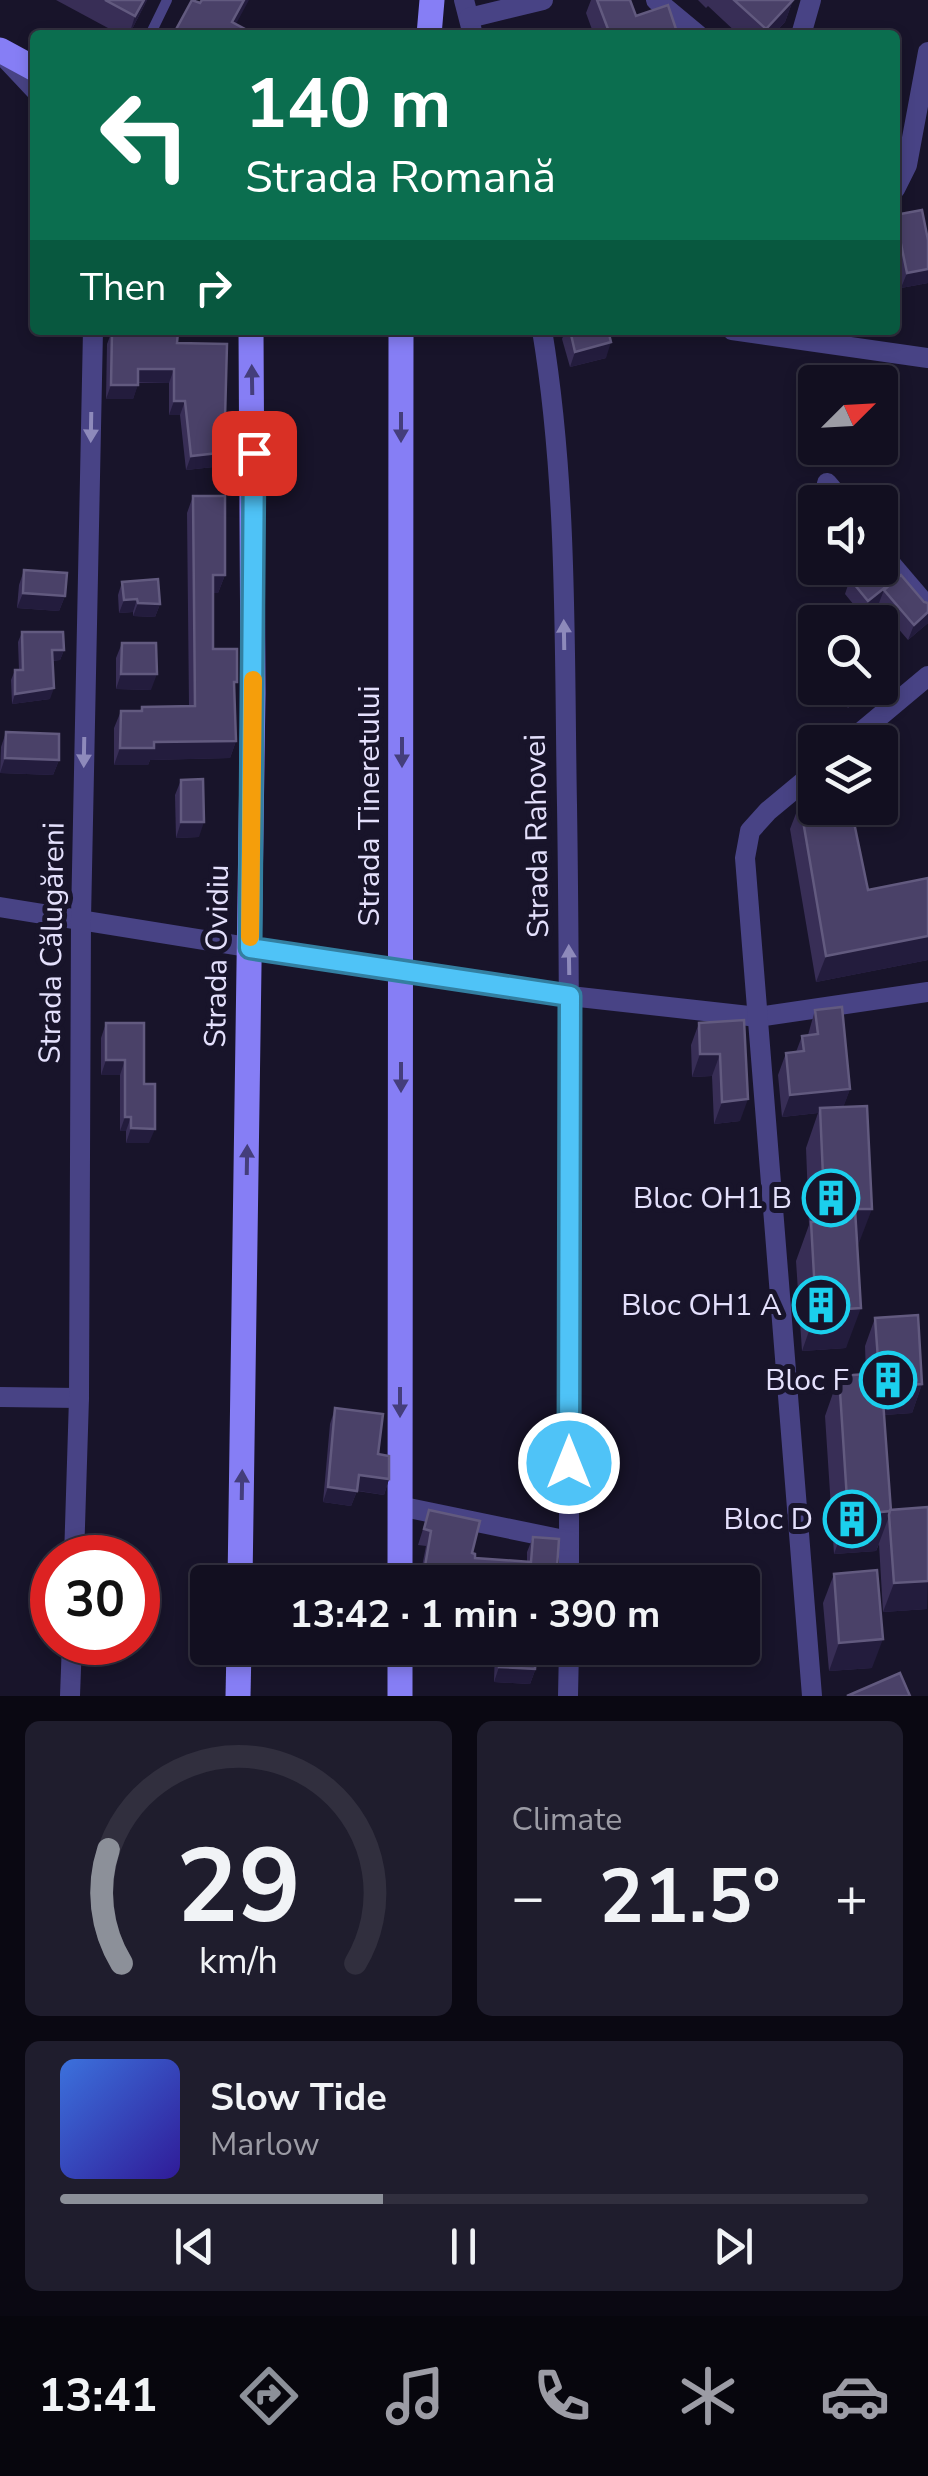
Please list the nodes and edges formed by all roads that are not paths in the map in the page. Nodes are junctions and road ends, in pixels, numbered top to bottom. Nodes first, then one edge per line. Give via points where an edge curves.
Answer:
1 (167, 0) edge
2 (432, 0) edge
3 (543, 0) edge
4 (656, 0) edge
5 (811, 0) edge
6 (468, 18) edge
7 (152, 30) edge
8 (429, 30) edge
9 (692, 30) edge
10 (803, 30) edge
11 (0, 51) edge
12 (928, 52) edge
13 (30, 66) edge
14 (30, 84) edge
15 (900, 179) edge
16 (93, 335) edge
17 (251, 335) edge
18 (401, 335) edge
19 (543, 335) edge
20 (767, 335) edge
21 (879, 335) edge
22 (884, 352) junction
23 (928, 358) edge
24 (898, 572) edge
25 (928, 607) edge
26 (928, 676) edge
27 (870, 725) edge
28 (798, 786) edge
29 (0, 908) edge
30 (81, 919) junction
31 (250, 948) junction
32 (402, 972) junction
33 (928, 992) edge
34 (570, 996) junction
35 (758, 1017) junction
36 (0, 1397) edge
37 (78, 1398) junction
38 (399, 1506) junction
39 (75, 1535) edge
40 (569, 1541) junction
41 (240, 1565) edge
42 (400, 1565) edge
43 (569, 1565) edge
44 (71, 1665) edge
45 (239, 1665) edge
46 (400, 1665) edge
47 (568, 1665) edge
48 (70, 1696) edge
49 (238, 1696) edge
50 (400, 1696) edge
51 (568, 1696) edge
52 (812, 1696) edge

1 - 7 lane
2 - 8 main road
3 - 6 street
4 - 9 street
5 - 10 street
11 - 13 main road
11 - 14 street
12 - 15 street
16 -> 30 street, Strada Călugăreni
31 -> 17 main road, Strada Ovidiu
18 -> 32 main road, Strada Tineretului
34 -> 19 street, Strada Rahovei via 562,528
20 - 22 street
21 - 22 street
22 - 23 street
24 - 25 street
26 - 27 street
28 - 35 street via 750,831 745,858
29 - 30 street
30 - 31 street
30 - 37 street, Strada Călugăreni
31 - 32 street
41 -> 31 main road, Strada Ovidiu
32 - 34 street
32 -> 38 main road, Strada Tineretului
33 - 35 street
34 - 35 street
34 - 40 street, Strada Rahovei
35 - 52 street
36 - 37 street
37 - 39 street, Strada Călugăreni
38 - 40 street
38 - 42 main road, Strada Tineretului
40 - 43 street, Strada Rahovei
44 - 48 street
45 - 49 main road
46 - 50 main road
47 - 51 street

